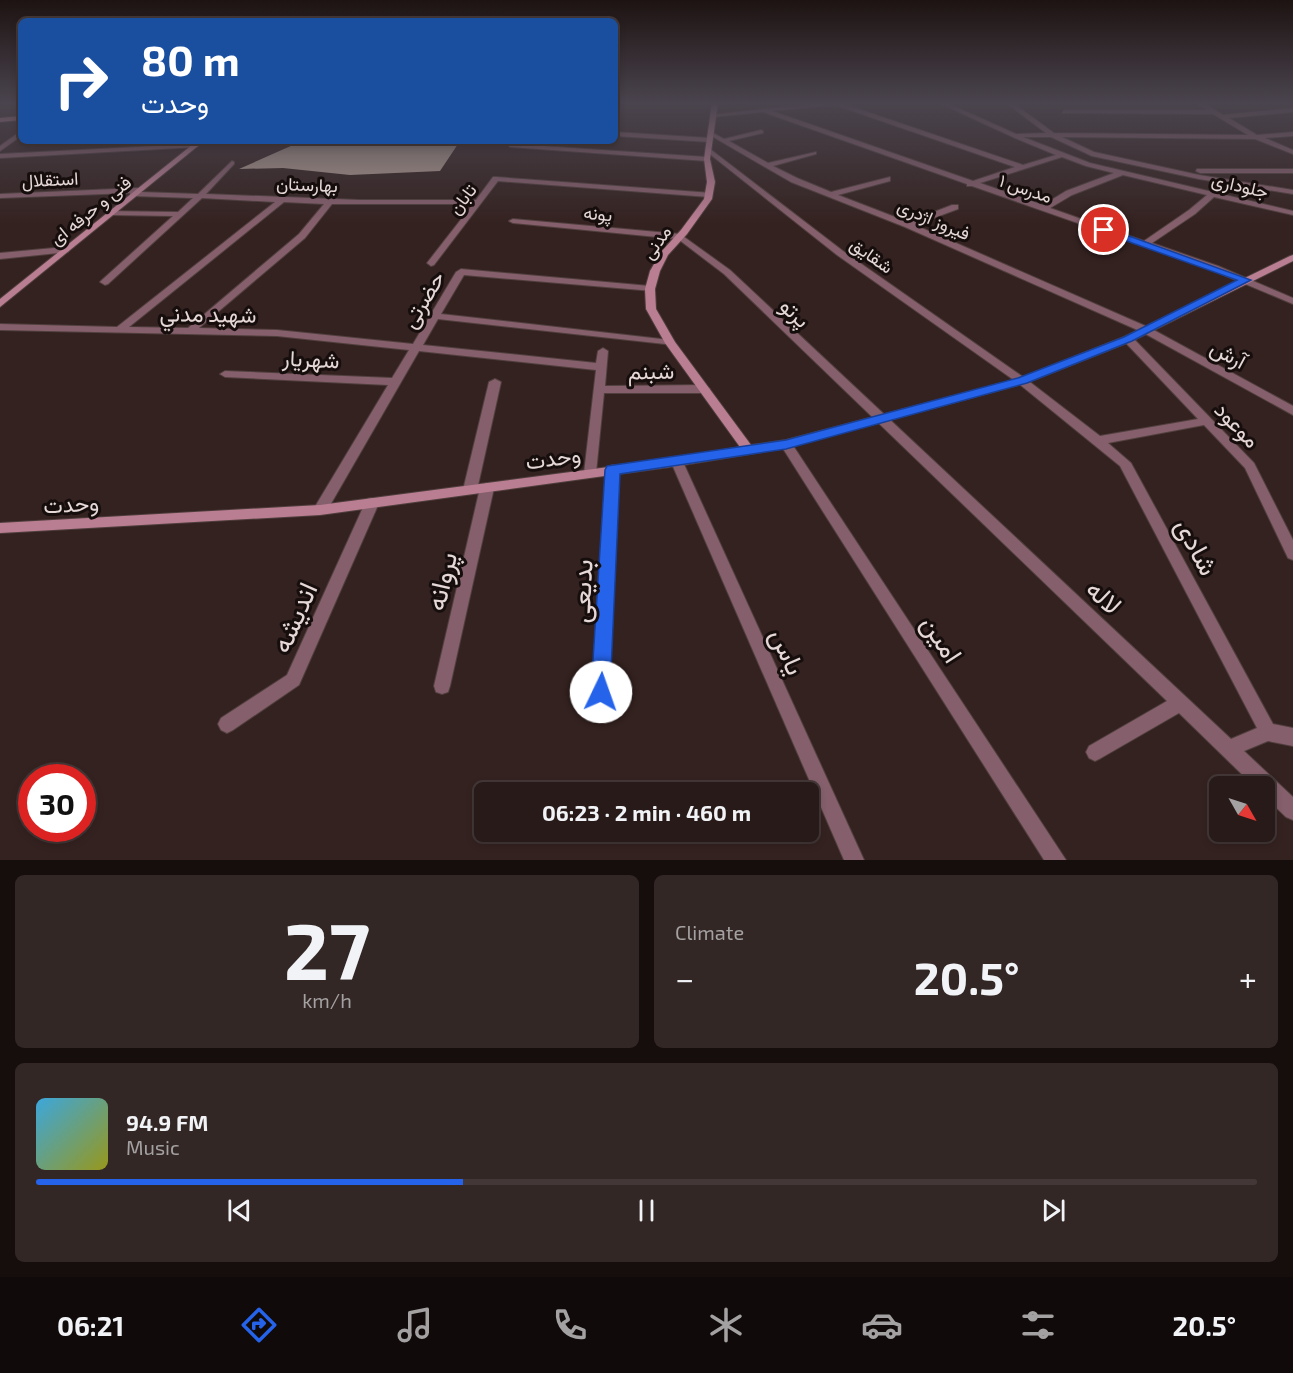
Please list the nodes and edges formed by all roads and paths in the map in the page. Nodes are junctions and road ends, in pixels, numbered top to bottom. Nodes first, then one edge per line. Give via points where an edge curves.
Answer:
1 (687, 143) edge
2 (717, 143) edge
3 (727, 143) edge
4 (856, 143) edge
5 (952, 143) edge
6 (1032, 143) edge
7 (1069, 143) edge
8 (1271, 143) edge
9 (198, 144) edge
10 (512, 146) dead end
11 (709, 146) junction
12 (1293, 152) edge
13 (814, 153) dead end
14 (1062, 155) junction
15 (0, 156) edge
16 (232, 163) dead end
17 (767, 165) junction
18 (1021, 167) junction
19 (1172, 171) junction
20 (1293, 171) edge
21 (1122, 173) junction
22 (886, 179) dead end
23 (970, 184) junction
24 (135, 192) junction
25 (1293, 192) edge
26 (831, 194) junction
27 (1213, 194) junction
28 (201, 195) junction
29 (709, 195) junction
30 (0, 196) edge
31 (283, 198) junction
32 (331, 200) junction
33 (480, 202) junction
34 (955, 207) dead end
35 (1042, 209) junction
36 (110, 213) junction
37 (1293, 213) edge
38 (179, 214) junction
39 (513, 221) dead end
40 (908, 225) junction
41 (680, 237) junction
42 (1145, 244) junction
43 (65, 250) junction
44 (0, 256) edge
45 (1293, 258) edge
46 (431, 263) dead end
47 (1246, 280) junction
48 (105, 282) dead end
49 (650, 289) junction
50 (1293, 301) edge
51 (0, 304) edge
52 (434, 316) junction
53 (0, 327) edge
54 (1146, 330) junction
55 (118, 331) junction
56 (189, 332) junction
57 (1128, 339) junction
58 (670, 343) junction
59 (414, 349) junction
60 (603, 351) dead end
61 (601, 367) junction
62 (225, 374) dead end
63 (1022, 381) junction
64 (395, 382) junction
65 (495, 382) dead end
66 (704, 389) junction
67 (598, 390) junction
68 (1293, 411) edge
69 (881, 420) junction
70 (1206, 421) junction
71 (1097, 441) junction
72 (786, 444) junction
73 (748, 450) junction
74 (677, 462) junction
75 (612, 470) junction
76 (590, 473) junction
77 (487, 488) junction
78 (470, 490) junction
79 (372, 503) junction
80 (320, 510) junction
81 (0, 528) edge
82 (1293, 554) edge
83 (442, 686) dead end
84 (1180, 703) junction
85 (599, 714) dead end
86 (227, 724) dead end
87 (1268, 732) junction
88 (1293, 737) edge
89 (1229, 749) junction
90 (1095, 752) dead end
91 (1293, 810) edge
92 (854, 860) edge
93 (1056, 860) edge

1 - 11 street
2 - 11 street, فیروز اژدری
3 - 17 street, فیروز اژدری
4 - 23 street, مدرس ۱
5 - 18 street
6 - 14 street, جلوداری
7 - 19 street via 1092,154
8 - 12 street
9 - 15 street
9 - 24 street, فنی و حرفه ای
10 - 11 street
11 - 29 street
11 - 63 street, شقایق via 840,253
13 - 17 street
14 - 18 street
14 - 21 street, جلوداری
16 - 28 street
17 - 26 street, فیروز اژدری
18 - 23 street
19 - 20 street
19 - 25 street
21 - 27 street, جلوداری
21 - 35 street
22 - 26 street
23 - 35 street, مدرس ۱
24 - 28 street, بهارستان
24 - 30 street, استقلال
24 - 36 street, فنی و حرفه ای
26 - 40 street, فیروز اژدری
27 - 37 street, جلوداری
27 - 42 street
28 - 31 street, بهارستان
28 - 38 street
29 - 33 street, تابان via 496,179
29 - 41 street, مدنی
31 - 32 street, بهارستان
31 - 55 street
32 - 33 street, بهارستان
32 - 56 street via 302,236
33 - 46 street, تابان
34 - 40 street
35 - 42 street, مدرس ۱
36 - 38 street
36 - 43 street, فنی و حرفه ای
38 - 48 street
39 - 41 street, پونه
40 - 54 street, فیروز اژدری
41 - 49 street, مدنی via 654,271
41 - 69 street, پرتو via 727,272
42 - 47 street, مدرس ۱
43 - 44 street
43 - 51 street, فنی و حرفه ای
45 - 47 street, وحدت
47 - 50 street, مدرس ۱
47 - 54 street, وحدت
49 - 52 street, حضرتی via 461,272
49 - 58 street, مدنی via 651,309
52 - 58 street
52 - 59 street, حضرتی
53 - 55 street, شهيد مدني
54 - 57 street, وحدت
54 - 68 street, آرش
55 - 56 street, شهيد مدني
56 - 59 street, شهيد مدني via 278,333
57 - 63 street, وحدت
57 - 70 street, موعود
58 - 66 street, مدنی
59 - 61 street, شهيد مدني
59 - 64 street, حضرتی
60 - 61 street
61 - 67 street
62 - 64 street, شهریار
63 - 69 street, وحدت
63 - 71 street, شادی
64 - 80 street, حضرتی
65 - 78 street
66 - 67 street, شبنم
66 - 73 street, مدنی
67 - 76 street
69 - 72 street, وحدت
69 - 84 street, لاله
70 - 71 street
70 - 82 street, موعود via 1250,466
71 - 87 street, شادی via 1125,463
72 - 73 street, وحدت
72 - 93 street, امین
73 - 74 street, وحدت
74 - 75 street, وحدت
74 - 92 street, یاس
75 - 76 street, وحدت
75 - 85 street, بدیعی
76 - 77 street, وحدت
77 - 78 street, وحدت
77 - 83 street, پروانه
78 - 79 street, وحدت
79 - 80 street, وحدت
79 - 86 street, اندیشه via 293,680
80 - 81 street, وحدت
84 - 89 street, لاله
84 - 90 street
87 - 88 street
87 - 89 street
89 - 91 street, لاله

